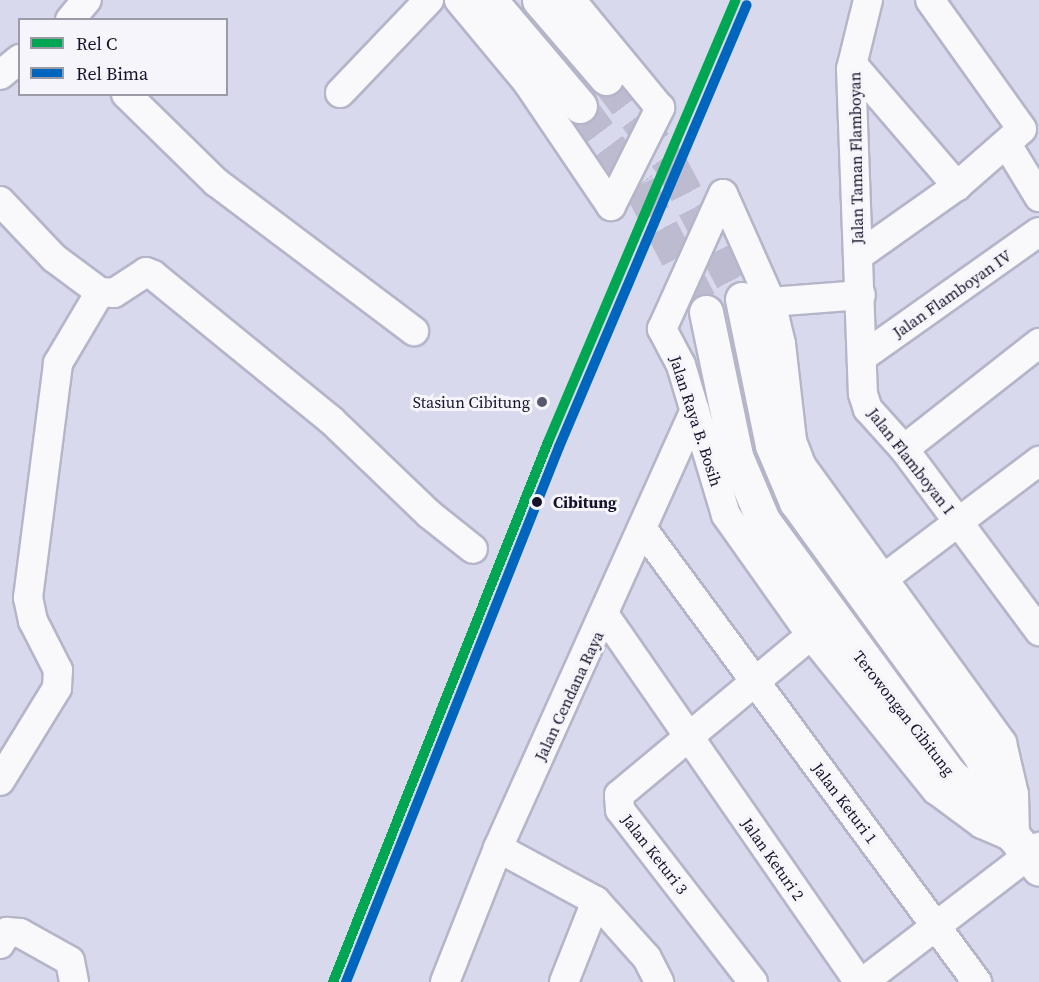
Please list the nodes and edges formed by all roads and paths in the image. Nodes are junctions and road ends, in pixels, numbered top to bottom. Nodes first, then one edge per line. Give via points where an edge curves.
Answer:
1 (87, 0) edge
2 (429, 0) edge
3 (459, 0) edge
4 (490, 0) edge
5 (539, 0) edge
6 (571, 0) edge
7 (868, 0) edge
8 (930, 0) edge
9 (72, 18) edge
10 (18, 61) edge
11 (853, 65) junction
12 (0, 75) edge
13 (606, 78) tunnel mouth
14 (340, 93) dead end
15 (128, 96) edge
16 (580, 106) tunnel mouth
17 (1015, 138) junction
18 (957, 186) junction
19 (1039, 197) edge
20 (0, 201) edge
21 (1039, 232) edge
22 (858, 256) junction
23 (100, 292) junction
24 (861, 295) junction
25 (756, 301) junction
26 (706, 312) tunnel mouth
27 (414, 331) dead end
28 (1039, 343) edge
29 (865, 356) junction
30 (695, 410) junction
31 (904, 449) junction
32 (1036, 471) edge
33 (959, 521) junction
34 (644, 531) junction
35 (473, 549) dead end
36 (883, 579) junction
37 (606, 617) junction
38 (1039, 631) edge
39 (811, 635) junction
40 (754, 681) junction
41 (686, 735) junction
42 (0, 781) edge
43 (498, 848) junction
44 (1030, 852) edge
45 (596, 901) junction
46 (936, 925) junction
47 (0, 944) edge
48 (74, 982) edge
49 (445, 982) edge
50 (564, 982) edge
51 (659, 982) edge
52 (753, 982) edge
53 (861, 982) edge
54 (977, 982) edge

1 - 9 street
2 - 14 street
3 - 6 street via 527,82 611,206 660,108
4 - 16 main road
5 - 13 main road
7 - 11 street
8 - 17 street
10 - 12 street
11 - 18 street, Jalan Taman Flamboyan
11 - 22 street, Jalan Taman Flamboyan
15 - 27 street via 216,182
17 - 18 street, Jalan Taman Flamboyan
17 - 19 street
18 - 22 street, Jalan Taman Flamboyan
20 - 23 street via 54,258
21 - 29 street, Jalan Flamboyan IV
22 - 24 street, Jalan Flamboyan I
23 - 35 street via 114,293 146,272 153,275 331,420 429,514
23 - 42 street via 58,363 28,598 33,621 58,670 57,688
24 - 25 street
24 - 29 street, Jalan Flamboyan I
25 - 30 street, Jalan Raya B. Bosih via 723,194 662,329 681,365
25 - 36 street, Jalan Raya B. Bosih via 781,344 792,441 801,465
25 - 44 main road, Terowongan Cibitung via 772,445 796,502 980,755
26 - 44 main road, Terowongan Cibitung via 736,456 763,520 948,772
28 - 31 street
29 - 31 street, Jalan Flamboyan I via 863,394 868,409
30 - 34 street, Jalan Cendana Raya
30 - 39 street, Jalan Raya B. Bosih via 726,515
31 - 33 street, Jalan Flamboyan I
32 - 33 street
33 - 36 street
33 - 38 street, Jalan Flamboyan I
34 - 37 street, Jalan Cendana Raya
34 - 40 street, Jalan Keturi 1
36 - 44 street, Jalan Raya B. Bosih via 1002,743
37 - 41 street, Jalan Keturi 2
37 - 43 street, Jalan Cendana Raya
39 - 40 street, Jalan Keturi 3
39 - 44 street, Jalan Raya B. Bosih via 936,790 982,824
40 - 41 street, Jalan Keturi 3
40 - 46 street, Jalan Keturi 1
41 - 52 street, Jalan Keturi 3 via 620,795 620,810
41 - 53 street, Jalan Keturi 2
43 - 45 street
43 - 49 street, Jalan Cendana Raya
44 - 46 street
45 - 50 street
45 - 51 street via 647,958
46 - 53 street
46 - 54 street, Jalan Keturi 1
47 - 48 street via 7,932 20,933 70,961

